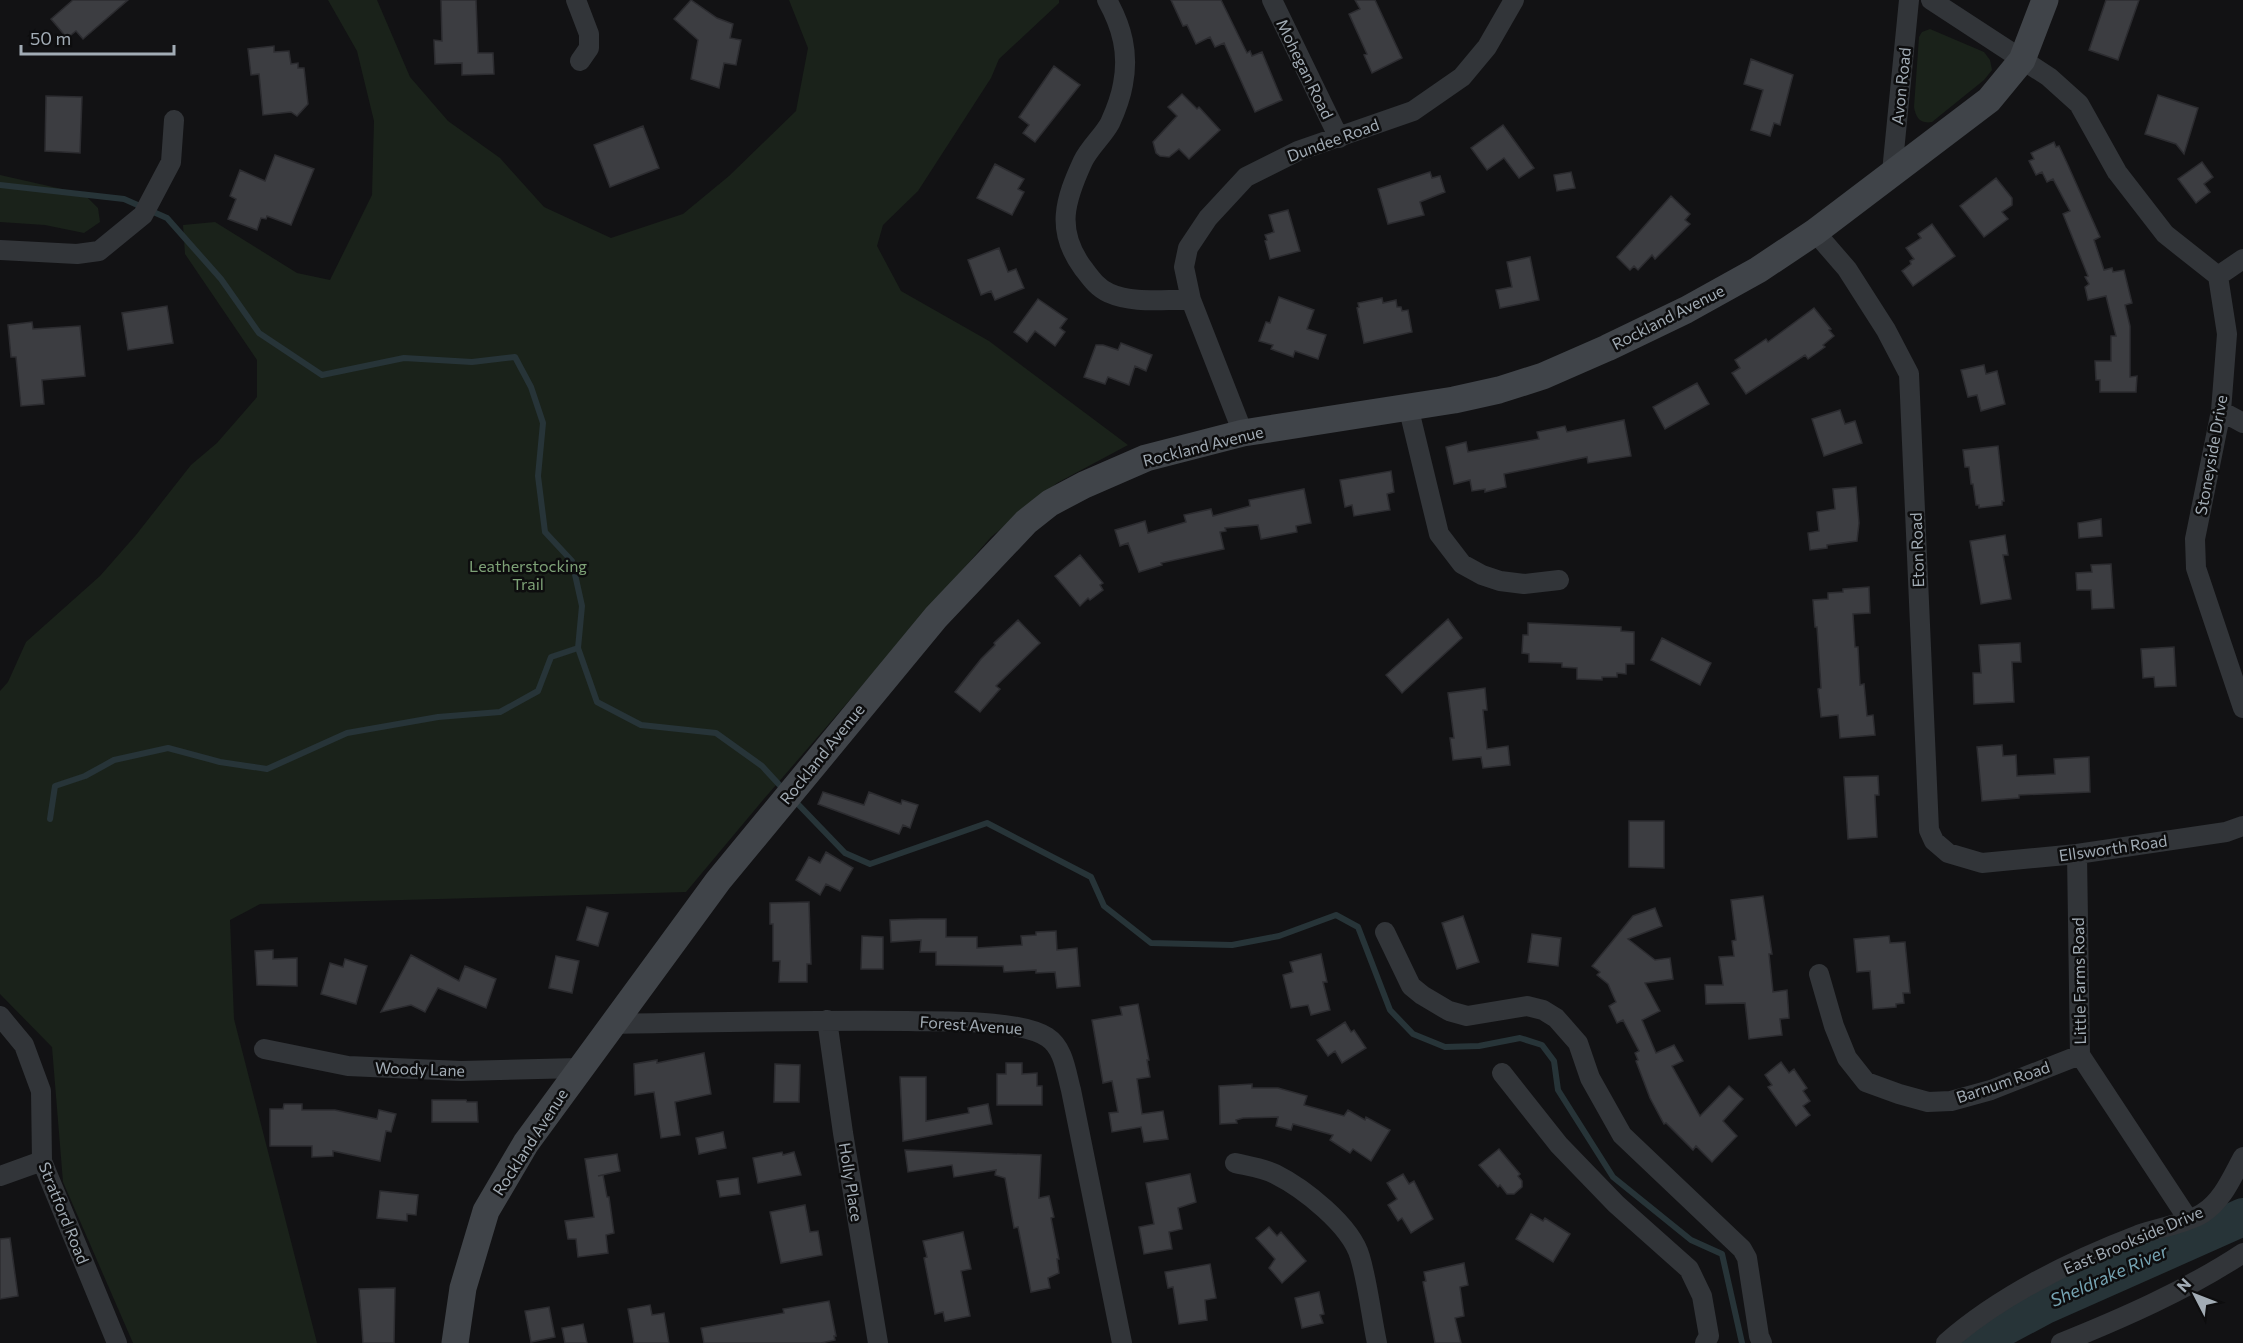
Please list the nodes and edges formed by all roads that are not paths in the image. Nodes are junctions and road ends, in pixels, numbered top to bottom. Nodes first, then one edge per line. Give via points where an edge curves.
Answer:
1 (576, 0) edge
2 (1107, 0) edge
3 (1272, 0) edge
4 (1515, 0) edge
5 (1910, 0) edge
6 (1931, 0) edge
7 (2046, 0) edge
8 (2022, 60) junction
9 (580, 61) dead end
10 (174, 120) dead end
11 (1339, 138) junction
12 (1892, 172) junction
13 (1815, 232) junction
14 (0, 250) edge
15 (2243, 259) edge
16 (2218, 276) junction
17 (1191, 300) junction
18 (1408, 406) junction
19 (2221, 411) junction
20 (2243, 423) edge
21 (1243, 433) junction
22 (1559, 580) dead end
23 (2243, 708) edge
24 (2243, 826) edge
25 (2077, 854) junction
26 (1982, 863) joint
27 (1385, 932) dead end
28 (1819, 974) dead end
29 (0, 1016) edge
30 (827, 1020) junction
31 (612, 1024) junction
32 (264, 1049) dead end
33 (2080, 1055) junction
34 (579, 1068) junction
35 (1502, 1074) dead end
36 (2243, 1157) edge
37 (42, 1161) junction
38 (1235, 1163) dead end
39 (0, 1176) edge
40 (2188, 1219) junction
41 (2243, 1253) edge
42 (117, 1343) edge
43 (455, 1343) edge
44 (878, 1343) edge
45 (1122, 1343) edge
46 (1377, 1343) edge
47 (1705, 1343) edge
48 (1762, 1343) edge
49 (1946, 1343) edge
50 (2061, 1343) edge

1 - 9 street via 589,34 589,48
2 - 17 street via 1125,45 1123,84 1109,123 1084,159 1064,211 1066,238 1093,282 1108,293 1130,299
3 - 11 street, Mohegan Road
4 - 11 street, Dundee Road via 1487,47 1462,77 1413,111
5 - 12 street, Avon Road
6 - 8 street
7 - 8 street, Rockland Avenue
8 - 12 street, Rockland Avenue via 1989,99
8 - 16 street via 2049,77 2079,104 2117,172 2165,234
10 - 14 street via 171,162 153,196 142,215 99,251 77,254
11 - 17 street, Dundee Road via 1298,151 1246,177 1215,210 1188,248 1184,267
12 - 13 street, Rockland Avenue
13 - 18 street, Rockland Avenue via 1758,270 1686,310 1597,353 1499,390
13 - 26 street, Eton Road via 1847,269 1909,374 1929,830 1934,841 1948,853
15 - 16 street
16 - 19 street, Stoneyside Drive via 2227,334
17 - 21 street, Dundee Road
18 - 21 street, Rockland Avenue
18 - 22 street via 1440,534 1462,564 1500,582
19 - 20 street
19 - 23 street, Stoneyside Drive via 2195,539 2196,568
21 - 31 street, Rockland Avenue via 1146,458 1050,503 1026,522 936,617 718,881
24 - 25 street, Ellsworth Road via 2226,832
25 - 26 street, Ellsworth Road
25 - 33 street, Little Farms Road
27 - 48 street via 1411,986 1449,1011 1467,1016 1527,1006 1556,1018 1578,1043 1590,1078 1622,1135 1742,1249 1747,1258
28 - 33 street, Barnum Road via 1847,1058 1866,1082 1899,1095 1928,1102 1951,1101 1991,1090
29 - 37 street, Stratford Road via 24,1045 41,1091
30 - 31 street, Forest Avenue
30 - 44 street, Holly Place
30 - 45 street, Forest Avenue via 967,1022 1031,1029 1049,1038 1060,1050
31 - 34 street, Rockland Avenue
32 - 34 street, Woody Lane via 348,1066 461,1071
33 - 40 street, Little Farms Road
34 - 43 street, Rockland Avenue via 526,1143 486,1211 463,1288
35 - 47 street via 1559,1145 1616,1204 1689,1269 1702,1296 1709,1336
36 - 40 street, East Brookside Drive via 2222,1196 2203,1214
37 - 39 street
37 - 42 street, Stratford Road
38 - 46 street via 1273,1173 1300,1189 1349,1236 1360,1255
40 - 49 street, East Brookside Drive via 2138,1235 2072,1264 2014,1295
41 - 50 street via 2216,1271

